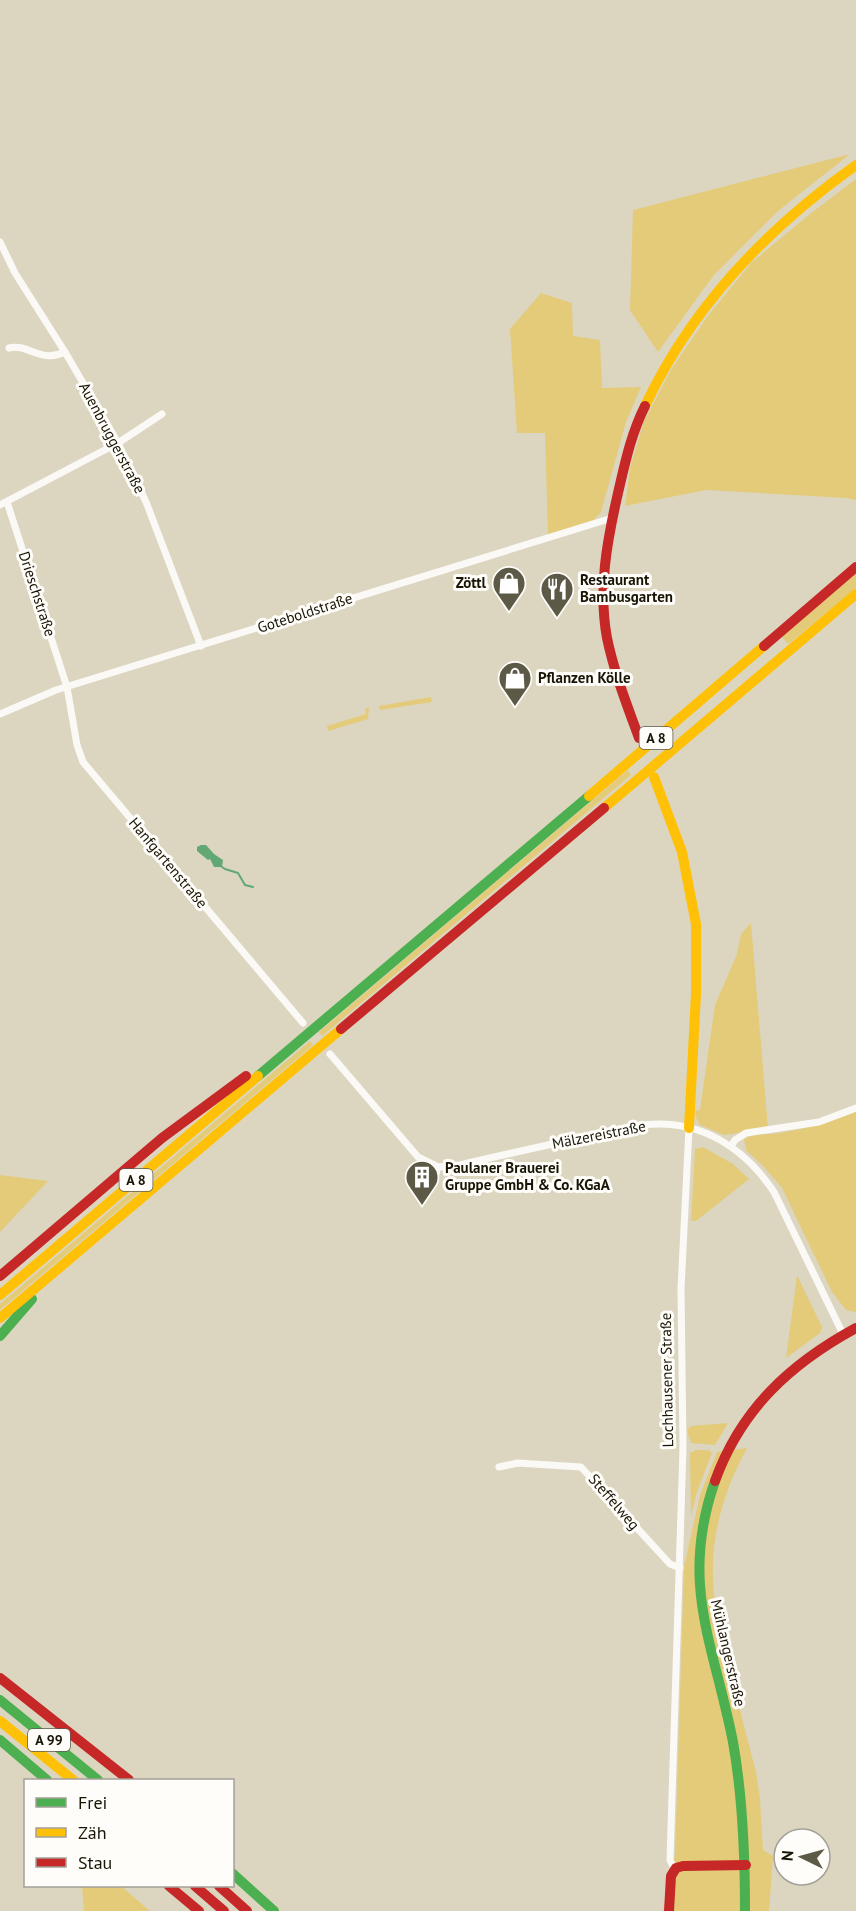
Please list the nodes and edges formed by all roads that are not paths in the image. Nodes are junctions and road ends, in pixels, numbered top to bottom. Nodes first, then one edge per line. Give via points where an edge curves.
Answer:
1 (856, 165) edge
2 (0, 242) edge
3 (2, 254) edge
4 (9, 348) dead end
5 (65, 352) junction
6 (162, 414) dead end
7 (118, 443) junction
8 (4, 503) edge
9 (612, 518) junction
10 (856, 567) edge
11 (856, 594) edge
12 (201, 646) junction
13 (67, 687) junction
14 (0, 714) edge
15 (639, 738) dead end
16 (654, 777) dead end
17 (303, 1023) dead end
18 (330, 1054) dead end
19 (272, 1065) junction
20 (856, 1108) edge
21 (689, 1128) junction
22 (731, 1146) junction
23 (438, 1167) junction
24 (434, 1181) dead end
25 (52, 1275) junction
26 (0, 1276) edge
27 (0, 1295) edge
28 (0, 1318) edge
29 (856, 1328) edge
30 (843, 1334) junction
31 (0, 1336) edge
32 (499, 1467) dead end
33 (680, 1568) junction
34 (0, 1678) edge
35 (0, 1700) edge
36 (0, 1721) edge
37 (0, 1740) edge
38 (46, 1779) edge
39 (72, 1779) edge
40 (97, 1779) edge
41 (128, 1779) edge
42 (746, 1865) junction
43 (675, 1870) junction
44 (234, 1875) edge
45 (170, 1887) edge
46 (196, 1887) edge
47 (220, 1887) edge
48 (199, 1911) edge
49 (224, 1911) edge
50 (247, 1911) edge
51 (274, 1911) edge
52 (669, 1911) edge
53 (745, 1911) edge

1 - 9 main road via 804,203 753,250 726,279 665,364 639,418
2 - 3 street, Auenbruggerstraße
3 - 5 street, Auenbruggerstraße
4 - 5 street via 46,357
5 - 7 street, Auenbruggerstraße
6 - 7 street
7 - 8 street
7 - 12 street, Auenbruggerstraße via 146,501
8 - 13 street, Drieschstraße
9 - 12 street, Goteboldstraße
9 - 15 main road via 603,586 604,619 612,660
10 - 19 main road, A 8
11 - 25 main road, A 8
12 - 13 street, Goteboldstraße
13 - 14 street, Goteboldstraße
13 - 17 street, Hanfgartenstraße via 76,745 84,762
16 - 21 main road, Lochhausener Straße via 682,852 696,924
18 - 23 street via 410,1149
19 - 26 main road via 257,1068 162,1138
19 - 27 main road, A 8
20 - 22 street via 819,1122 746,1133
21 - 22 street, Mälzereistraße
21 - 23 street, Mälzereistraße via 644,1125
21 - 33 street, Lochhausener Straße via 681,1289
22 - 30 street, Mälzereistraße via 761,1172 774,1192
23 - 24 street
25 - 28 main road, A 8
25 - 31 main road
29 - 30 main road, Mühlangerstraße
30 - 42 main road, Mühlangerstraße via 803,1360 756,1407 721,1465 702,1528 698,1583 701,1608 732,1738
32 - 33 street, Steffelweg via 518,1463 581,1467 670,1564
33 - 43 street, Lochhausener Straße via 670,1860
34 - 41 main road
35 - 40 main road, A 99
36 - 39 main road, A 99
37 - 38 main road
42 - 43 main road via 680,1866
42 - 53 main road
43 - 52 main road via 671,1875
44 - 51 main road
45 - 48 main road
46 - 49 main road
47 - 50 main road

